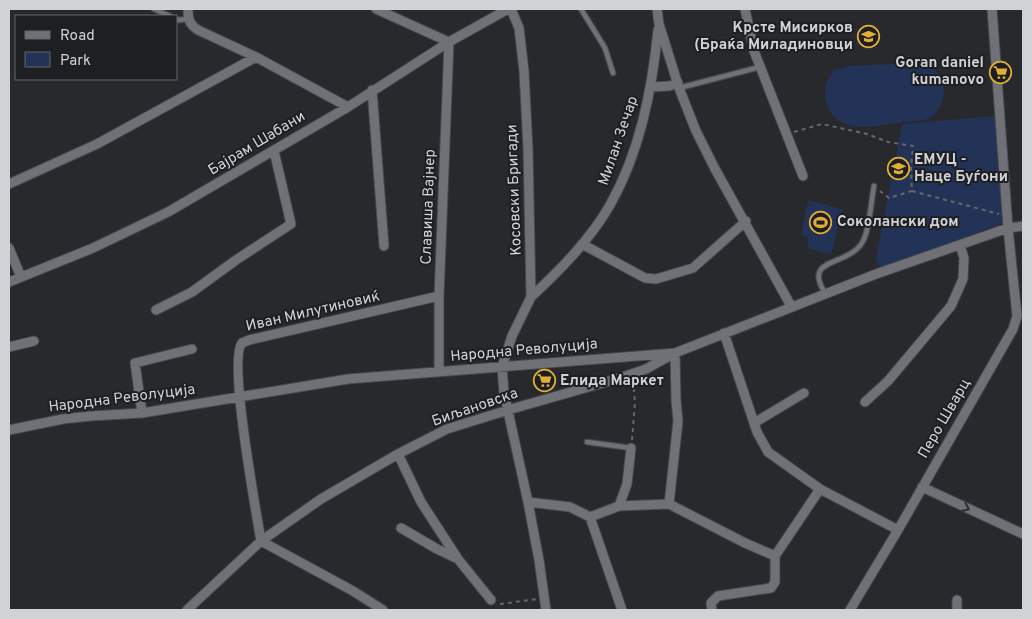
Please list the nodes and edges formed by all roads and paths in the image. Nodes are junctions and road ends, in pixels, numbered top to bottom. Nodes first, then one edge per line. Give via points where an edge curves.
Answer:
1 (154, 9) edge
2 (188, 9) edge
3 (376, 9) edge
4 (510, 9) edge
5 (581, 9) edge
6 (657, 9) edge
7 (745, 9) edge
8 (992, 9) edge
9 (168, 15) edge
10 (188, 19) junction
11 (178, 20) edge
12 (659, 24) junction
13 (449, 42) junction
14 (256, 57) junction
15 (760, 67) junction
16 (613, 73) dead end
17 (679, 85) junction
18 (651, 87) junction
19 (372, 90) junction
20 (348, 107) junction
21 (787, 135) junction
22 (274, 151) junction
23 (803, 176) dead end
24 (9, 184) edge
25 (874, 186) joint
26 (912, 192) junction
27 (1008, 216) junction
28 (746, 222) junction
29 (1023, 226) edge
30 (1008, 228) junction
31 (582, 244) junction
32 (960, 245) junction
33 (384, 246) dead end
34 (9, 248) edge
35 (21, 277) junction
36 (9, 282) edge
37 (825, 294) junction
38 (439, 296) junction
39 (531, 297) junction
40 (791, 306) junction
41 (156, 310) dead end
42 (1020, 317) edge
43 (724, 333) junction
44 (34, 341) dead end
45 (9, 347) edge
46 (192, 349) dead end
47 (676, 353) junction
48 (502, 367) junction
49 (439, 372) junction
50 (634, 388) dead end
51 (804, 393) dead end
52 (240, 398) junction
53 (865, 402) dead end
54 (508, 410) junction
55 (142, 413) junction
56 (754, 423) junction
57 (9, 430) edge
58 (587, 442) dead end
59 (631, 448) junction
60 (398, 454) junction
61 (922, 487) junction
62 (820, 489) junction
63 (528, 502) junction
64 (668, 504) junction
65 (619, 506) junction
66 (590, 518) junction
67 (401, 528) dead end
68 (898, 530) junction
69 (1023, 534) edge
70 (260, 541) junction
71 (775, 556) junction
72 (458, 559) junction
73 (544, 598) junction
74 (491, 600) joint
75 (957, 600) dead end
76 (187, 610) edge
77 (383, 610) edge
78 (546, 610) edge
79 (622, 610) edge
80 (712, 610) edge
81 (850, 610) edge
82 (957, 610) edge

1 - 9 lane
2 - 10 street
3 - 13 street
4 - 13 street, Бајрам Шабани
4 - 39 street, Косовски Бригади via 519,28 524,71
5 - 16 lane via 605,48
6 - 12 street
7 - 15 street
8 - 27 street, Перо Шварц
10 - 11 lane
10 - 14 street via 198,30
12 - 17 street
12 - 18 street, Милан Зечар
13 - 19 street, Бајрам Шабани
13 - 38 street, Славиша Вајнер
14 - 20 street
14 - 24 street via 97,144
15 - 17 lane
15 - 21 street
17 - 18 street
17 - 28 street via 696,131
18 - 31 street, Милан Зечар via 622,181 610,206
19 - 20 street, Бајрам Шабани
19 - 33 street
20 - 22 street, Бајрам Шабани
21 - 23 street
21 - 26 path via 822,124 914,146 910,168
22 - 35 street, Бајрам Шабани via 132,230
22 - 41 street via 291,224 192,292
25 - 26 path via 889,198
25 - 37 lane via 865,239 857,251 822,267 818,273
26 - 27 path
27 - 30 street, Перо Шварц
28 - 31 street via 693,268 652,280
28 - 40 street
29 - 30 street, Народна Револуција
30 - 32 street, Народна Револуција
30 - 42 street, Перо Шварц
31 - 39 street, Милан Зечар
32 - 37 street, Народна Револуција
32 - 53 street via 964,258 963,279 951,306 888,381
34 - 35 street
35 - 36 street, Бајрам Шабани
37 - 40 street, Народна Револуција
38 - 49 street, Славиша Вајнер
38 - 52 street, Иван Милутиновиќ via 242,343 238,351
39 - 48 street, Косовски Бригади via 512,336
40 - 43 street, Народна Револуција
42 - 61 street, Перо Шварц
43 - 47 street, Народна Револуција
43 - 56 street
44 - 45 street
46 - 55 street via 135,363
47 - 48 street, Народна Револуција
47 - 54 street, Биљановска via 620,378
47 - 64 street via 678,421
48 - 49 street, Народна Револуција
48 - 54 street
49 - 52 street, Народна Револуција via 348,379
50 - 59 path
51 - 56 street
52 - 55 street, Народна Револуција
52 - 70 street, Иван Милутиновиќ
54 - 60 street, Биљановска via 447,429
54 - 63 street
55 - 57 street, Народна Револуција via 63,419
56 - 62 street via 768,452
58 - 59 lane
59 - 65 street via 627,484
60 - 70 street, Биљановска via 321,499
60 - 72 street via 421,502
61 - 68 street, Перо Шварц
61 -> 69 street
62 - 68 street
62 - 71 street
63 - 66 street via 570,507
63 - 73 street
64 - 65 street
64 - 71 street
65 - 66 street
66 - 79 street
67 - 72 street
68 - 81 street, Перо Шварц
70 - 76 street, Биљановска
70 - 77 street
71 - 80 street via 775,582 771,588 718,596 711,603
72 - 74 street
73 - 74 path via 499,604
73 - 78 street
75 - 82 street

